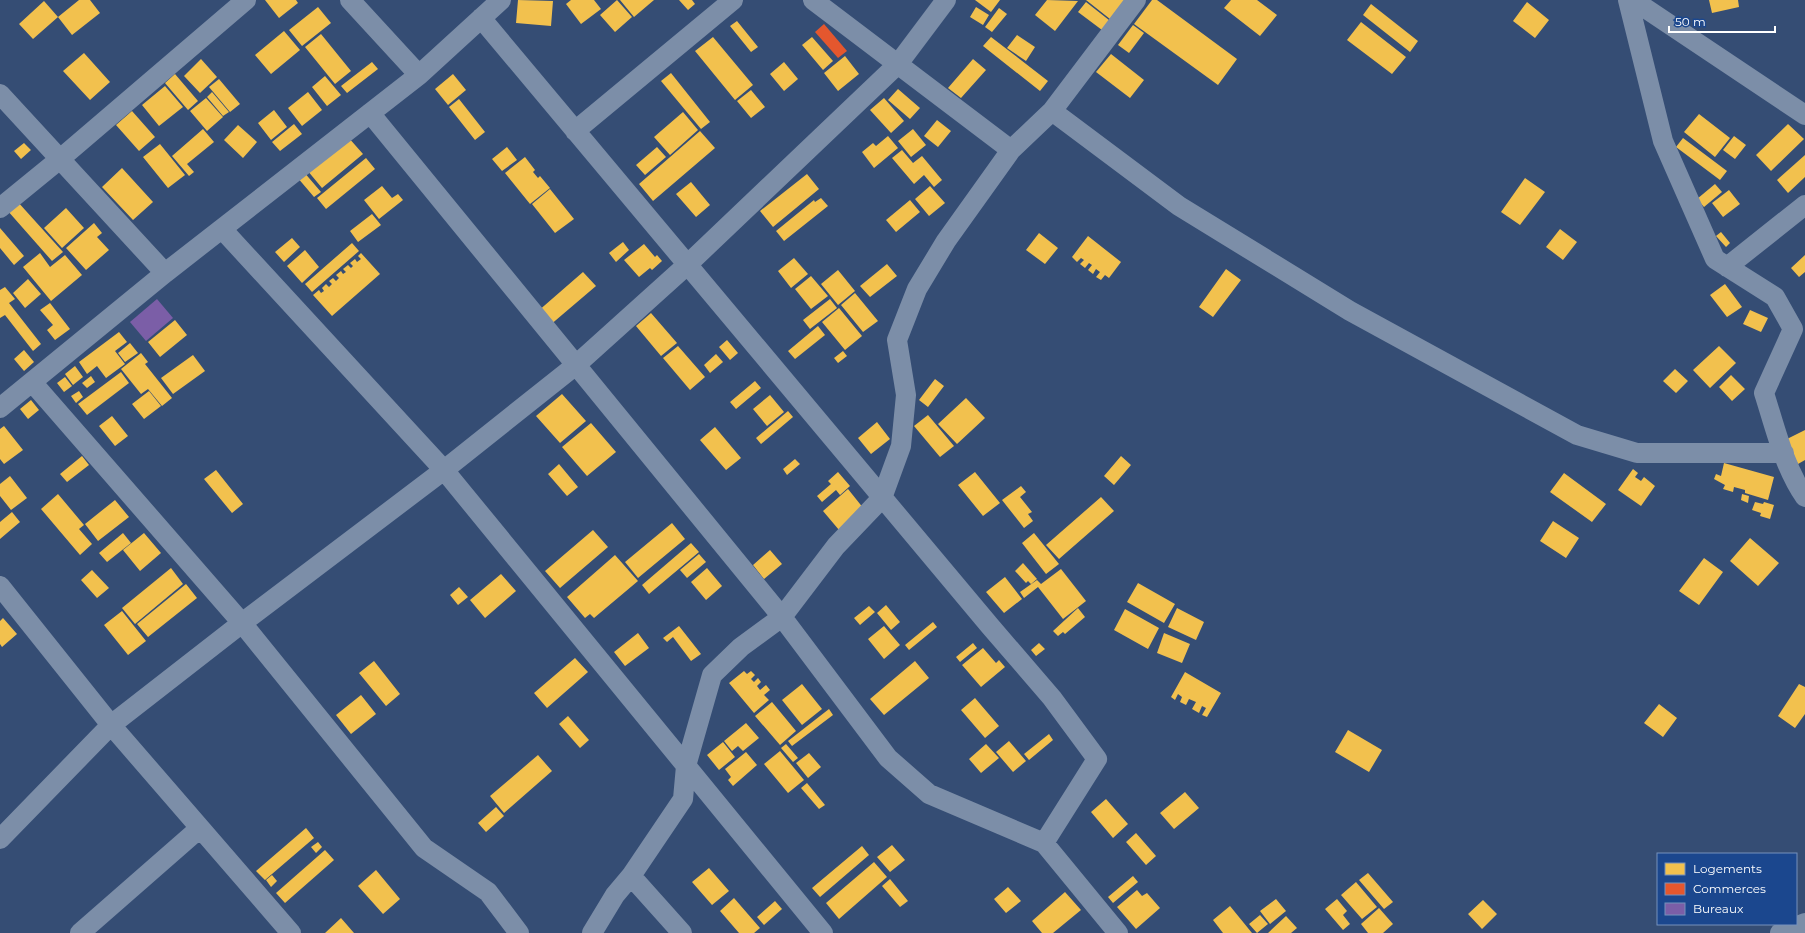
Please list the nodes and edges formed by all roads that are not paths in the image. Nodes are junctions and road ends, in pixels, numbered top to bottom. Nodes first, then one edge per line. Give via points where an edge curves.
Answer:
1 (246, 0) edge
2 (350, 0) edge
3 (501, 0) edge
4 (733, 0) edge
5 (813, 0) edge
6 (946, 0) edge
7 (1136, 0) edge
8 (1628, 0) edge
9 (1633, 0) edge
10 (481, 18) junction
11 (898, 64) junction
12 (419, 74) junction
13 (0, 94) edge
14 (1052, 111) junction
15 (370, 113) junction
16 (1805, 115) edge
17 (575, 131) junction
18 (1011, 150) junction
19 (60, 159) junction
20 (1805, 205) edge
21 (0, 208) edge
22 (222, 229) junction
23 (687, 265) junction
24 (1727, 267) junction
25 (165, 273) junction
26 (1799, 323) edge
27 (576, 366) junction
28 (32, 382) junction
29 (0, 408) edge
30 (1784, 453) junction
31 (444, 470) junction
32 (1805, 497) edge
33 (882, 498) junction
34 (0, 586) edge
35 (782, 617) junction
36 (242, 623) junction
37 (111, 725) junction
38 (686, 766) junction
39 (200, 828) junction
40 (0, 839) edge
41 (1044, 842) junction
42 (631, 876) junction
43 (1805, 923) edge
44 (80, 933) edge
45 (290, 933) edge
46 (519, 933) edge
47 (592, 933) edge
48 (682, 933) edge
49 (823, 933) edge
50 (1118, 933) edge
51 (1780, 933) edge

1 - 19 street
2 - 12 street
3 - 10 street
4 - 17 street
5 - 11 street
6 - 11 street
7 - 14 street
8 - 24 street via 1663,141 1715,259
9 - 16 street
10 - 12 street
10 - 17 street
11 - 18 street
11 - 23 street
12 - 15 street
13 - 19 street
14 - 18 street
14 - 30 street via 1179,206 1350,311 1577,435 1637,453
15 - 22 street
15 - 27 street
17 - 23 street
18 - 33 street via 946,241 917,289 897,340 906,395 901,446
19 - 21 street
19 - 25 street
20 - 24 street
22 - 25 street
22 - 31 street
23 - 27 street
23 - 33 street
24 - 26 street via 1775,297
25 - 28 street
26 - 30 street via 1764,393
27 - 31 street
27 - 35 street
28 - 29 street
28 - 36 street
30 - 32 street via 1797,486
31 - 36 street
31 - 38 street
33 - 35 street via 836,546
33 - 41 street via 1052,698 1097,759
34 - 37 street
35 - 38 street via 741,647 712,675
35 - 41 street via 888,758 929,794
36 - 37 street
36 - 46 street via 424,848 488,892
37 - 39 street
37 - 40 street
38 - 42 street via 683,799
38 - 49 street
39 - 44 street
39 - 45 street
41 - 50 street
42 - 47 street via 615,895
42 - 48 street
43 - 51 street

